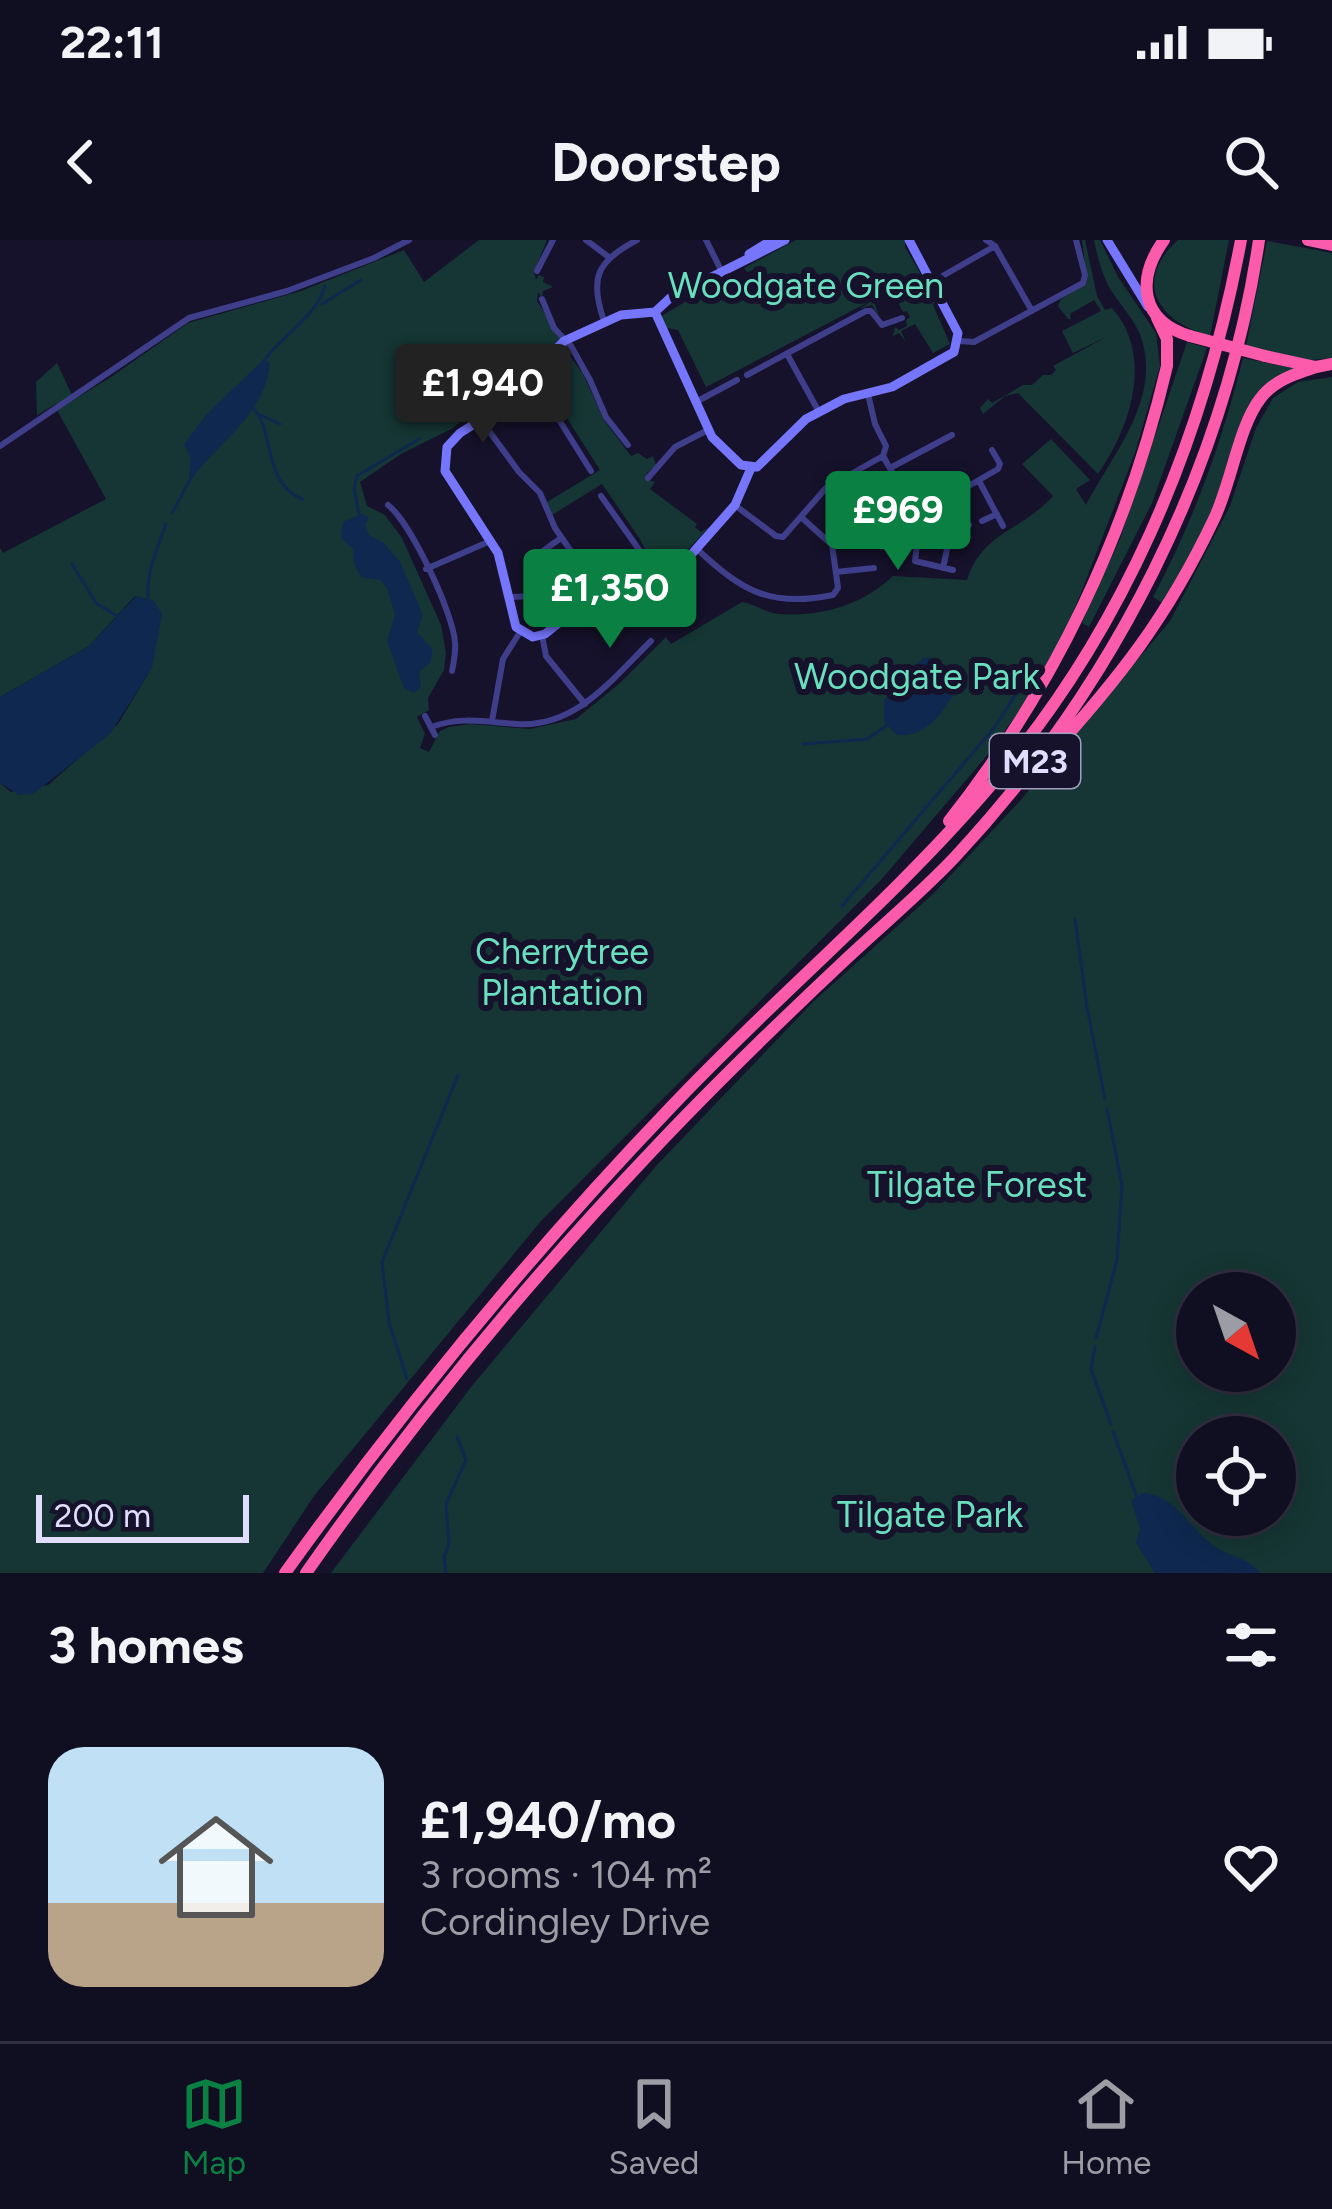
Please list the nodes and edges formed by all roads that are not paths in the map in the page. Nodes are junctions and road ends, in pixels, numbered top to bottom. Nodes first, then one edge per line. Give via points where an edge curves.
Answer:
1 (409, 240) edge
2 (554, 240) edge
3 (586, 240) edge
4 (637, 240) edge
5 (706, 240) edge
6 (772, 240) edge
7 (785, 240) edge
8 (909, 240) edge
9 (986, 240) edge
10 (1076, 240) edge
11 (1107, 240) edge
12 (1164, 240) edge
13 (1241, 240) edge
14 (1259, 240) edge
15 (1308, 240) edge
16 (1328, 243) edge
17 (994, 246) junction
18 (610, 258) junction
19 (734, 264) junction
20 (721, 270) junction
21 (537, 272) dead end
22 (932, 282) junction
23 (542, 299) dead end
24 (1032, 311) junction
25 (655, 313) junction
26 (1156, 317) junction
27 (902, 318) dead end
28 (604, 321) junction
29 (566, 340) junction
30 (958, 340) junction
31 (787, 354) junction
32 (1332, 364) edge
33 (1316, 368) junction
34 (747, 375) dead end
35 (736, 380) dead end
36 (536, 383) junction
37 (868, 394) junction
38 (696, 402) junction
39 (819, 412) junction
40 (481, 420) junction
41 (708, 430) junction
42 (952, 435) dead end
43 (628, 445) dead end
44 (0, 446) edge
45 (992, 449) dead end
46 (883, 456) junction
47 (752, 467) junction
48 (892, 467) junction
49 (590, 471) dead end
50 (648, 478) dead end
51 (979, 480) junction
52 (601, 496) dead end
53 (388, 505) dead end
54 (735, 505) junction
55 (921, 513) junction
56 (997, 514) junction
57 (801, 517) junction
58 (982, 521) dead end
59 (969, 525) dead end
60 (1003, 526) dead end
61 (885, 534) dead end
62 (561, 538) junction
63 (493, 542) junction
64 (832, 545) junction
65 (697, 549) junction
66 (532, 567) dead end
67 (874, 568) dead end
68 (943, 568) junction
69 (426, 569) junction
70 (953, 570) dead end
71 (658, 572) junction
72 (836, 572) junction
73 (643, 574) junction
74 (597, 589) junction
75 (512, 597) junction
76 (581, 603) junction
77 (554, 607) dead end
78 (681, 613) dead end
79 (520, 632) junction
80 (612, 634) dead end
81 (542, 635) junction
82 (651, 641) dead end
83 (452, 670) dead end
84 (585, 704) junction
85 (425, 716) dead end
86 (493, 722) junction
87 (959, 852) junction
88 (903, 878) junction
89 (285, 1573) edge
90 (305, 1573) edge

1 - 44 street via 287,291 189,318
2 - 21 street
3 - 18 street
4 - 18 street
5 - 20 street
6 - 19 street
7 - 19 street
8 - 22 street
9 - 17 street
10 - 24 street via 1083,283
11 - 26 street
12 - 26 highway via 1148,274
13 - 88 highway, M23 via 1194,426 1124,590 1027,740
14 - 87 highway, M23 via 1211,433 1154,570 1066,719
15 - 16 highway
17 - 22 street
17 - 24 street
18 - 28 street via 596,281
19 - 20 street
20 - 25 street
22 - 30 street
23 - 29 street
24 - 30 street via 974,342
25 - 28 street
25 - 38 street
26 - 33 highway, bridge via 1190,336
26 - 88 highway, M23 via 1168,356 1156,409 1076,624 1021,723
27 - 31 street via 882,325 868,310
28 - 29 street
29 - 36 street
29 - 43 street
30 - 37 street via 949,356
31 - 34 street
31 - 39 street
32 - 33 highway
33 - 87 highway, M23 via 1282,380 1259,400 1229,488 1159,624
35 - 38 street
36 - 40 street
36 - 49 street
37 - 39 street
37 - 46 street
38 - 41 street
39 - 47 street
40 - 62 street via 540,493
40 - 63 street via 451,441 443,464
41 - 47 street via 733,460
41 - 50 street via 675,447
42 - 48 street
45 - 51 street via 1000,464
46 - 48 street
46 - 57 street via 827,487
47 - 54 street
48 - 55 street
51 - 55 street
51 - 56 street
52 - 73 street via 640,551
53 - 69 street via 409,527
54 - 57 street via 777,537
54 - 65 street
55 - 68 street via 915,561
56 - 58 street
56 - 60 street
57 - 64 street
59 - 68 street via 950,540
61 - 64 street
62 - 66 street
62 - 74 street
63 - 69 street
63 - 75 street
64 - 72 street
65 - 71 street via 677,569
65 - 72 street via 735,582 777,600 833,595
67 - 72 street
68 - 70 street
69 - 83 street via 454,635
71 - 73 street
71 - 78 street
73 - 74 street
74 - 76 street
75 - 77 street via 535,596
75 - 79 street
76 - 80 street
76 - 81 street
79 - 81 street
79 - 86 street via 503,659
81 - 84 street via 546,656
82 - 84 street
84 - 86 street via 545,722
85 - 86 street via 433,731 459,719
87 - 90 highway, M23 via 648,1155 476,1352
88 - 89 highway, M23 via 569,1216

